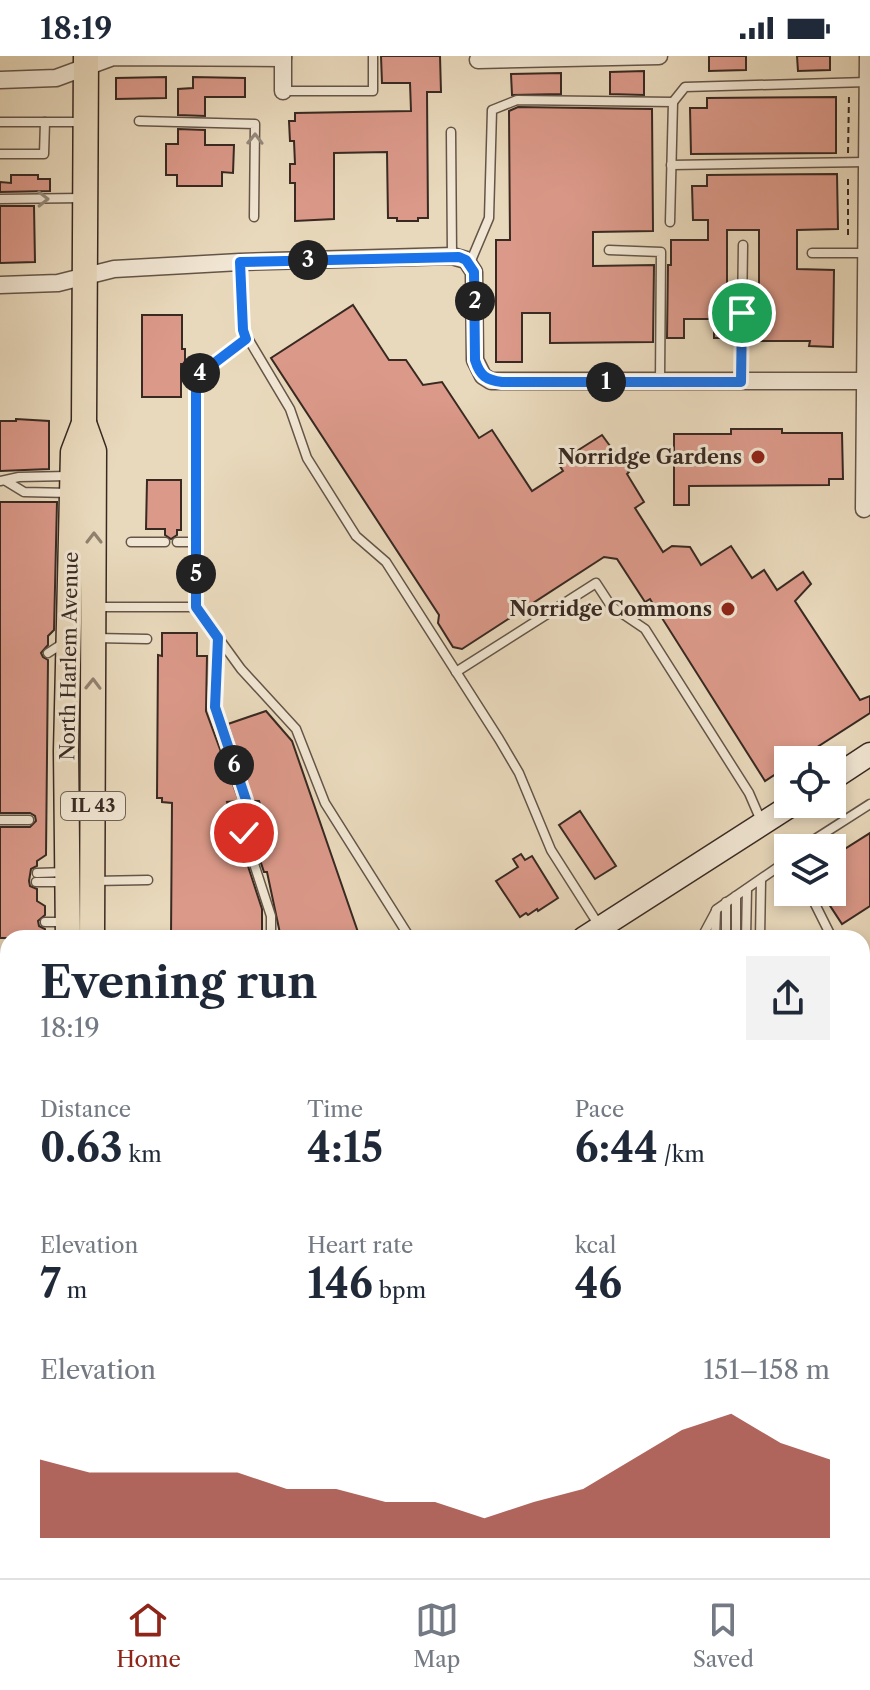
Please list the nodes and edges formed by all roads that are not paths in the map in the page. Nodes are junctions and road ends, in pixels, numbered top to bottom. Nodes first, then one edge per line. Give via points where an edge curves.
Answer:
1 (373, 56) edge
2 (659, 56) edge
3 (868, 56) edge
4 (187, 57) edge
5 (283, 57) edge
6 (86, 62) edge
7 (478, 62) edge
8 (0, 80) edge
9 (868, 82) junction
10 (283, 91) joint
11 (673, 102) junction
12 (139, 121) dead end
13 (0, 122) edge
14 (45, 122) junction
15 (86, 122) junction
16 (451, 132) dead end
17 (0, 154) edge
18 (867, 162) junction
19 (671, 165) junction
20 (86, 198) junction
21 (0, 199) edge
22 (254, 217) dead end
23 (670, 222) dead end
24 (743, 245) dead end
25 (609, 250) dead end
26 (812, 253) dead end
27 (867, 253) junction
28 (452, 256) junction
29 (240, 262) junction
30 (469, 264) junction
31 (86, 275) junction
32 (0, 285) edge
33 (246, 339) junction
34 (866, 381) junction
35 (660, 382) junction
36 (741, 382) junction
37 (84, 423) junction
38 (3, 481) edge
39 (73, 484) junction
40 (864, 509) dead end
41 (131, 542) dead end
42 (165, 542) dead end
43 (177, 542) dead end
44 (196, 542) junction
45 (94, 607) junction
46 (196, 607) junction
47 (94, 638) junction
48 (218, 638) junction
49 (69, 639) junction
50 (147, 639) dead end
51 (48, 653) dead end
52 (456, 672) junction
53 (870, 754) edge
54 (846, 770) edge
55 (870, 804) edge
56 (774, 816) edge
57 (0, 820) edge
58 (29, 820) dead end
59 (762, 824) junction
60 (823, 834) edge
61 (774, 871) edge
62 (68, 877) junction
63 (37, 878) dead end
64 (148, 880) dead end
65 (93, 881) junction
66 (761, 881) junction
67 (747, 889) junction
68 (736, 896) junction
69 (726, 902) junction
70 (816, 906) edge
71 (717, 909) junction
72 (60, 927) edge
73 (92, 930) edge
74 (271, 930) edge
75 (405, 930) edge
76 (590, 930) edge
77 (597, 930) edge
78 (706, 930) edge
79 (716, 930) edge
80 (726, 930) edge
81 (736, 930) edge
82 (746, 930) edge
83 (760, 930) edge
84 (828, 930) edge

1 - 10 lane via 373,91
2 - 7 street
3 - 9 street
4 - 5 street
4 - 6 street
5 - 10 street
6 - 8 street via 56,78
6 - 15 main road, North Harlem Avenue / IL 43
9 - 11 lane via 685,87
9 - 18 street
11 - 19 lane
11 - 30 lane via 517,100 492,110 489,218
22 -> 12 lane via 255,124
13 - 14 lane
14 - 15 lane
14 - 17 lane via 44,154
15 - 20 main road, North Harlem Avenue / IL 43
16 - 28 lane
18 - 19 lane
18 - 27 street
19 - 23 lane
21 -> 20 lane
20 - 31 main road, North Harlem Avenue / IL 43
24 - 36 lane
25 - 35 lane via 661,252
26 - 27 lane
27 - 34 street
28 - 29 street
28 - 30 street
29 - 31 street
29 - 33 lane
30 - 35 street via 475,281 475,360 483,376 502,382
31 - 32 street via 58,283
31 - 37 main road, North Harlem Avenue / IL 43
33 - 44 lane via 196,377
33 - 52 lane via 290,409 307,458 356,536 386,562
34 - 36 street
34 - 40 street
35 - 36 street
37 - 39 main road, North Harlem Avenue / IL 43 via 73,452
45 -> 37 main road, North Harlem Avenue / IL 43 via 94,451
38 - 39 lane via 19,477
38 - 39 lane via 24,492
39 - 49 main road, North Harlem Avenue / IL 43
41 - 42 lane
43 - 44 lane
44 - 46 lane
45 - 46 lane
45 - 47 main road, North Harlem Avenue / IL 43
46 - 48 lane
47 - 49 main road
47 - 50 lane
65 -> 47 main road, North Harlem Avenue / IL 43
48 - 74 lane via 215,707 246,800 244,833
48 - 75 lane via 296,729 325,803
49 - 51 lane
49 - 62 main road, North Harlem Avenue / IL 43
52 - 59 lane via 596,583 611,606 645,629 749,793
52 - 76 lane via 519,773
53 - 54 main road
55 - 60 lane
56 - 59 main road
57 - 58 lane
59 - 77 main road
61 - 66 lane
62 - 63 lane
62 - 65 lane
62 - 72 main road, North Harlem Avenue / IL 43
64 - 65 lane
65 - 73 main road, North Harlem Avenue / IL 43
66 - 67 lane
66 - 83 lane
67 - 68 lane
67 - 82 lane
68 - 69 lane
68 - 81 lane
69 - 71 lane
69 - 80 lane
70 - 84 lane
71 - 78 lane
71 - 79 lane

